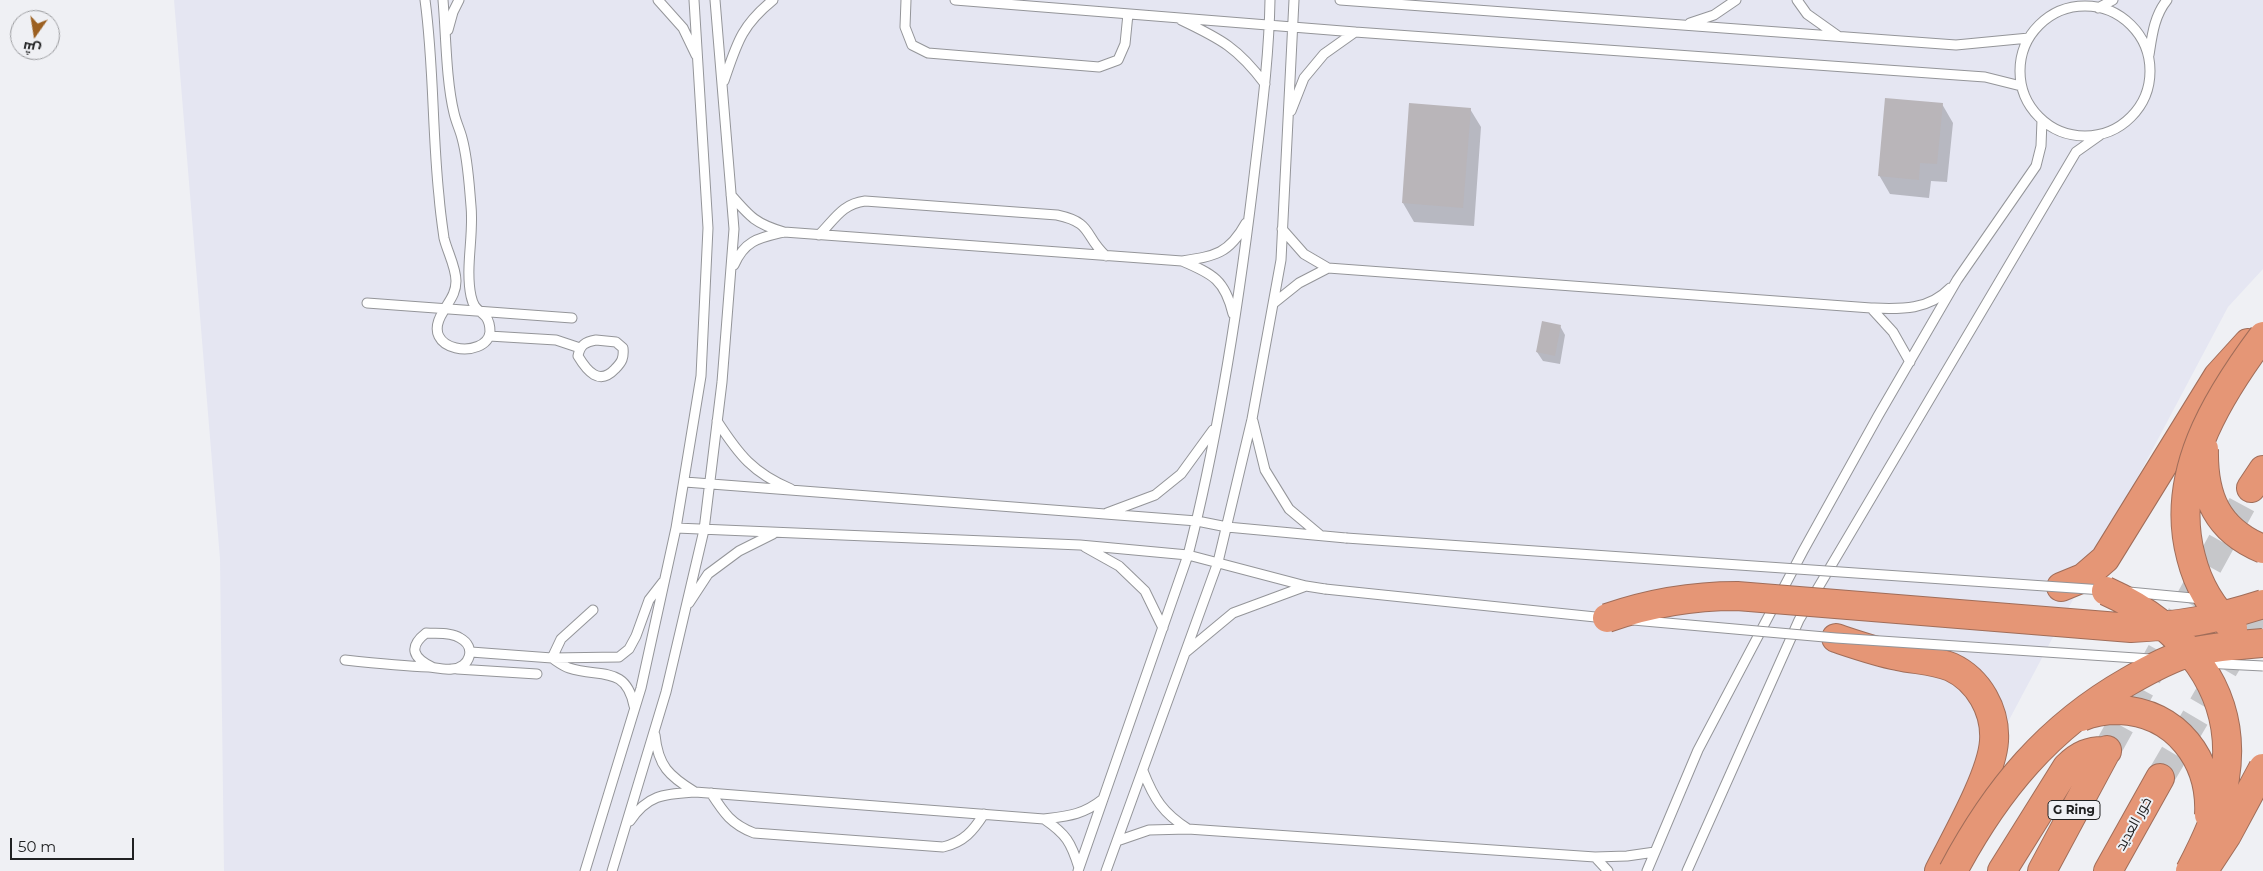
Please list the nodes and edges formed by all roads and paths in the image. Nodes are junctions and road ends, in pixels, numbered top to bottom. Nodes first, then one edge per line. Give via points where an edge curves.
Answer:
1 (425, 0) edge
2 (442, 0) edge
3 (459, 0) edge
4 (658, 0) edge
5 (694, 0) edge
6 (715, 0) edge
7 (773, 0) edge
8 (906, 0) edge
9 (955, 0) edge
10 (1270, 0) edge
11 (1294, 0) edge
12 (1340, 0) edge
13 (1736, 0) edge
14 (1797, 0) edge
15 (2113, 0) edge
16 (2167, 0) edge
17 (1375, 1) edge
18 (2098, 8) junction
19 (1128, 14) junction
20 (1176, 18) junction
21 (1686, 24) junction
22 (1270, 25) junction
23 (1293, 27) junction
24 (1355, 32) junction
25 (1838, 36) junction
26 (447, 38) junction
27 (2029, 38) junction
28 (2149, 58) junction
29 (698, 59) junction
30 (1264, 84) junction
31 (722, 86) junction
32 (2021, 86) junction
33 (1288, 118) junction
34 (2042, 120) junction
35 (2100, 135) junction
36 (731, 195) junction
37 (1249, 218) junction
38 (1282, 229) junction
39 (784, 232) junction
40 (819, 235) junction
41 (1106, 256) junction
42 (1182, 261) junction
43 (1328, 268) junction
44 (731, 273) junction
45 (1957, 280) junction
46 (1274, 303) junction
47 (368, 304) dead end
48 (1871, 308) junction
49 (444, 310) junction
50 (477, 311) junction
51 (572, 318) dead end
52 (1234, 322) junction
53 (2263, 331) edge
54 (489, 336) junction
55 (2263, 336) edge
56 (580, 348) junction
57 (1910, 362) junction
58 (1252, 419) junction
59 (717, 421) junction
60 (1215, 427) junction
61 (2205, 430) junction
62 (685, 482) junction
63 (709, 485) junction
64 (798, 492) junction
65 (1103, 515) junction
66 (1197, 521) junction
67 (1227, 527) junction
68 (676, 528) junction
69 (704, 530) junction
70 (776, 533) junction
71 (1320, 536) junction
72 (1080, 545) junction
73 (2263, 549) edge
74 (1188, 555) junction
75 (1218, 562) junction
76 (665, 579) junction
77 (1306, 586) junction
78 (2061, 587) junction
79 (2106, 590) junction
80 (2263, 604) edge
81 (2222, 605) junction
82 (593, 610) dead end
83 (685, 610) junction
84 (1607, 618) junction
85 (2166, 627) junction
86 (1163, 628) junction
87 (1836, 638) junction
88 (2260, 651) edge
89 (471, 652) junction
90 (1185, 652) junction
91 (552, 658) junction
92 (2186, 659) junction
93 (345, 660) dead end
94 (432, 667) junction
95 (452, 669) junction
96 (537, 674) dead end
97 (634, 707) junction
98 (2065, 724) junction
99 (654, 731) junction
100 (2263, 768) edge
101 (1142, 771) junction
102 (2160, 778) tunnel mouth
103 (695, 792) junction
104 (711, 793) junction
105 (1103, 799) junction
106 (984, 814) junction
107 (1044, 819) junction
108 (1188, 829) junction
109 (2209, 829) junction
110 (624, 831) junction
111 (1117, 841) junction
112 (1655, 852) junction
113 (1595, 856) junction
114 (1079, 869) edge
115 (585, 871) edge
116 (612, 871) edge
117 (1106, 871) edge
118 (1608, 871) edge
119 (1647, 871) edge
120 (1687, 871) edge
121 (1939, 871) edge
122 (1953, 871) edge
123 (2002, 871) edge
124 (2042, 871) edge
125 (2108, 871) edge
126 (2190, 871) edge
127 (2202, 871) edge

1 - 49 lane via 439,197 444,237 456,279 455,294
2 - 26 lane
3 - 26 lane
4 - 29 lane via 683,28
5 - 29 lane
6 - 31 lane
7 - 31 lane via 738,38
8 - 19 lane via 905,27 912,45 928,53 1099,67 1118,60
9 - 19 lane
10 - 22 lane
11 - 23 lane
12 - 17 lane
13 - 21 lane via 1714,15
14 - 25 lane via 1806,14
15 - 18 lane
16 - 28 lane via 2152,31
17 - 21 lane
18 - 27 lane via 2066,9 2039,26
18 - 28 lane via 2116,14 2131,25
19 - 20 lane
20 - 22 lane
20 - 30 lane via 1222,40 1249,62
21 - 25 lane
22 - 23 lane
22 - 30 lane
23 - 24 lane
23 - 33 lane
24 - 32 lane via 1985,77
24 - 33 lane via 1324,54 1304,78
25 - 27 lane via 1956,45
26 - 50 lane via 454,112 466,160 471,209 470,282
27 - 32 lane via 2022,53
28 - 35 lane via 2150,78 2142,103 2119,127
29 - 62 lane via 708,228 701,376
30 - 37 lane
31 - 36 lane
32 - 34 lane via 2029,105
33 - 38 lane
34 - 35 lane via 2060,131 2079,136
34 - 45 lane via 2036,166
35 - 120 lane via 2076,152 1799,620
36 - 39 lane via 762,226
36 - 44 lane via 734,229
37 - 42 lane via 1238,237 1225,250 1211,257
37 - 52 lane
38 - 43 lane via 1304,254
38 - 46 lane
39 - 40 lane
39 - 44 lane via 747,244
40 - 41 lane
40 - 41 lane via 852,203 1057,215 1073,218 1082,224 1095,246
41 - 42 lane
42 - 52 lane via 1208,272 1222,284
43 - 46 lane via 1299,283
43 - 48 lane
44 - 59 lane
45 - 48 lane via 1945,294 1912,309
45 - 57 lane
46 - 58 lane
47 - 49 lane
48 - 57 lane via 1893,332
49 - 50 lane
49 - 54 lane via 437,321 436,331 441,340 453,347 480,346
50 - 51 lane
50 - 54 lane via 486,317
52 - 60 lane
53 - 78 highway via 2241,348 2218,376 2105,558 2083,578
54 - 56 lane via 556,340
55 - 61 highway, bridge via 2231,382
56 - 56 lane via 578,356 583,365 593,375 601,377 609,376 624,356 623,348 616,342 596,340 586,342
57 - 112 lane via 1808,543 1698,750
58 - 67 lane
58 - 71 lane via 1265,470 1289,509
59 - 63 lane
59 - 64 lane via 738,452 767,479
60 - 65 lane via 1181,474 1155,495
60 - 66 lane
61 - 73 highway, bridge via 2204,474 2214,507 2235,533
61 - 81 highway, bridge via 2188,478 2185,525 2194,571
62 - 63 lane
62 - 68 lane
63 - 64 lane
63 - 69 lane
64 - 65 lane
65 - 66 lane
66 - 67 lane
66 - 74 lane
67 - 71 lane
67 - 75 lane
68 - 69 lane
68 - 76 lane
69 - 70 lane
69 - 83 lane
70 - 72 lane
70 - 83 lane via 739,551 708,574
71 - 78 lane, bridge
72 - 74 lane
72 - 86 lane via 1119,566 1145,591
74 - 75 lane
74 - 86 lane
75 - 77 lane
75 - 90 lane
76 - 91 lane via 649,600 629,649 619,657
76 - 97 lane
77 - 84 lane, bridge
77 - 90 lane via 1233,613
78 - 79 lane, bridge
79 - 81 lane, bridge
79 - 85 highway, bridge via 2142,609
80 - 81 highway, bridge
81 - 85 highway, bridge
81 - 88 highway, bridge
82 - 91 lane via 561,639
83 - 99 lane
84 - 85 highway, bridge via 1658,602 1737,596 2104,627
84 - 87 lane, bridge
85 - 92 highway, bridge
86 - 105 lane
87 - 92 lane, bridge
87 - 121 highway, bridge via 1878,652 1937,662 1952,668 1976,686 1991,712 1992,757
88 - 92 highway, bridge
89 - 91 lane
89 - 94 lane via 469,644 460,637 426,633 418,639 416,655 421,662
89 - 95 lane via 463,667
90 - 101 lane
91 - 97 lane via 567,668 617,677 632,692
92 - 98 highway, bridge via 2115,689
92 - 109 highway, bridge via 2216,692 2228,743 2225,779
93 - 94 lane
94 - 95 lane
95 - 96 lane
97 - 115 lane
98 - 109 highway, bridge via 2086,714 2108,710 2131,711 2153,717 2173,728 2189,744 2208,784
98 - 122 highway, bridge via 2005,787
99 - 103 lane via 663,766 676,781
99 - 110 lane
100 - 127 highway, bridge via 2227,835
101 - 108 lane via 1169,817
101 - 111 lane
102 - 125 highway, خور العديد
103 - 104 lane
103 - 110 lane via 669,793 651,799 639,808
104 - 106 lane
104 - 106 lane via 729,819 754,833 943,847 957,844 971,833
105 - 107 lane via 1088,810
105 - 114 lane
106 - 107 lane
107 - 114 lane via 1060,830 1072,845
108 - 111 lane via 1149,830
108 - 113 lane
109 - 126 highway, bridge
110 - 116 lane
111 - 117 lane
112 - 113 lane
112 - 119 lane
113 - 118 lane
123 - 124 highway, G Ring via 2067,767 2088,752 2107,750

